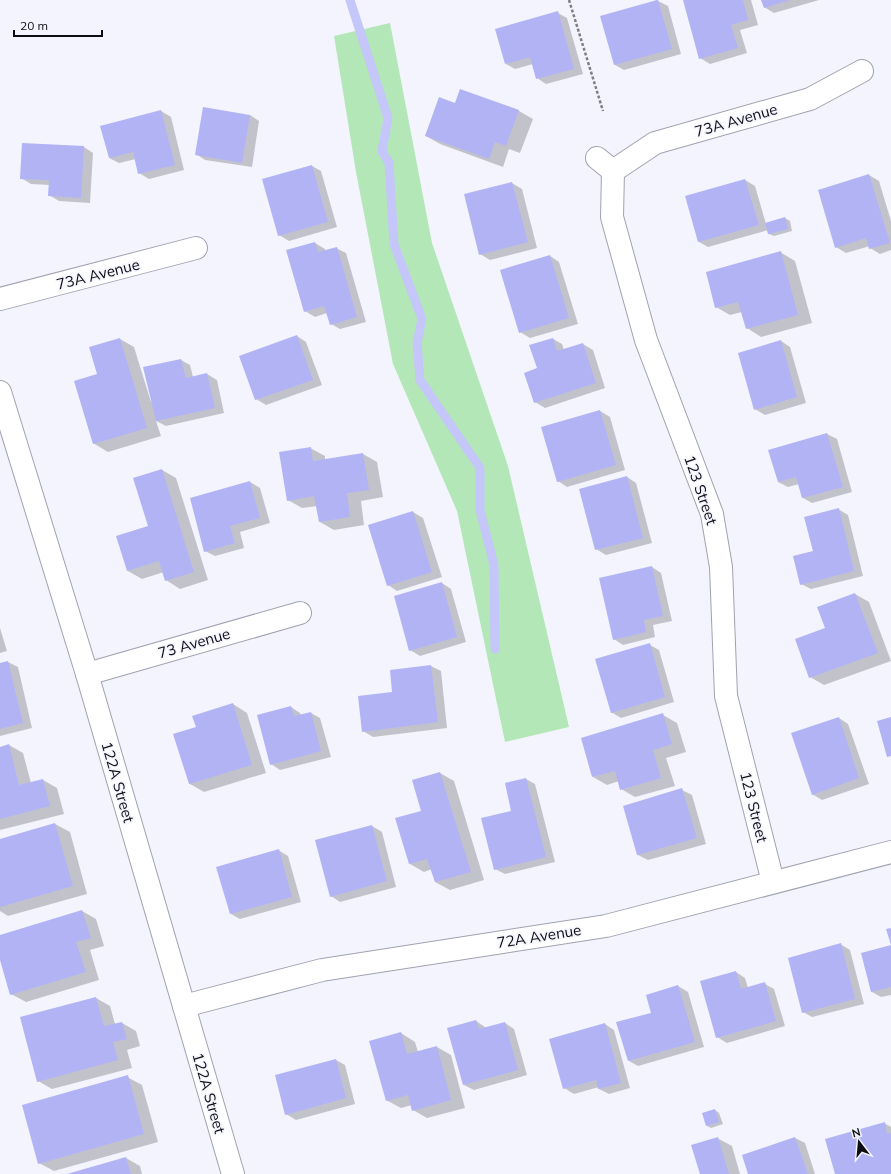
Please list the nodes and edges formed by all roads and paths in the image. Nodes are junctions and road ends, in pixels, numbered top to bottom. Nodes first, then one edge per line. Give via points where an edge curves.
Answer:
1 (569, 0) edge
2 (862, 71) dead end
3 (603, 111) dead end
4 (605, 164) joint
5 (196, 248) dead end
6 (0, 299) edge
7 (0, 392) edge
8 (300, 613) dead end
9 (87, 674) junction
10 (891, 852) edge
11 (773, 882) junction
12 (184, 1006) junction
13 (233, 1174) edge

1 - 3 path
2 - 4 street, 73A Avenue via 810,99 655,143
4 - 11 street, 123 Street via 612,217 646,340 712,514 721,567 726,696
5 - 6 street, 73A Avenue
7 - 9 street, 122A Street
8 - 9 street, 73 Avenue
9 - 12 street, 122A Street
10 - 11 street, 72A Avenue
11 - 12 street, 72A Avenue via 606,926 322,970
12 - 13 street, 122A Street

